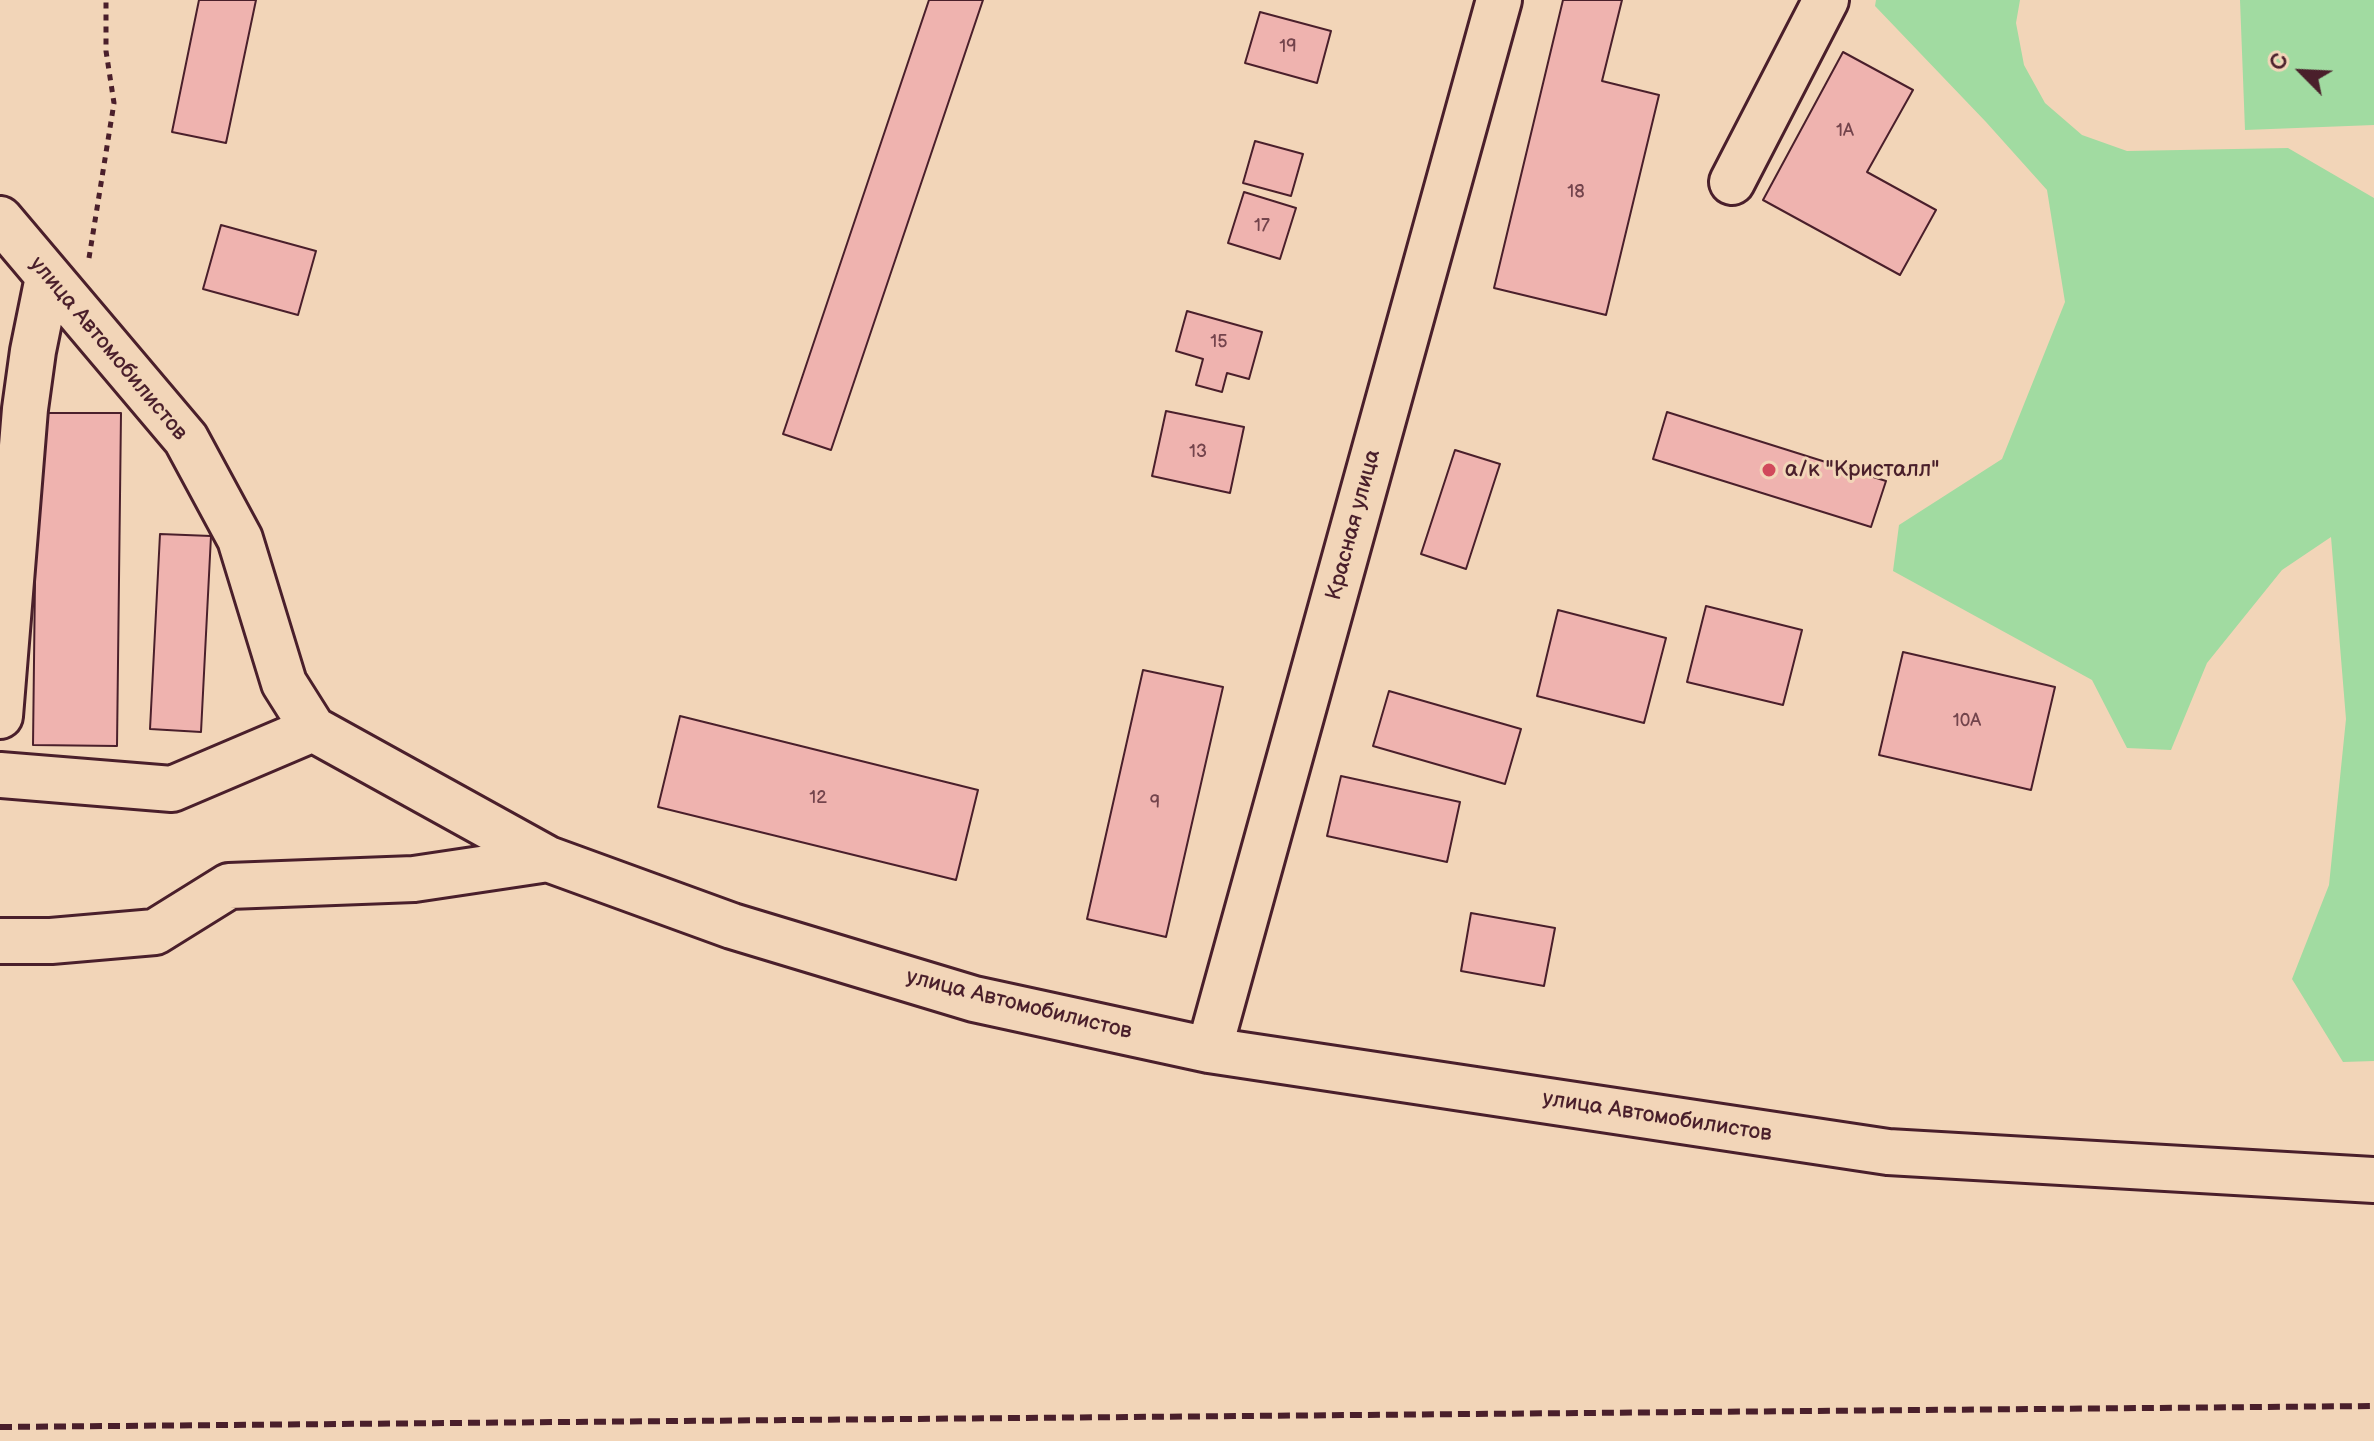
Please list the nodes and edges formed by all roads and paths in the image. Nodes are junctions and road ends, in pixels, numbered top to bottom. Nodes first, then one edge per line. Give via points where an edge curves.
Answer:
1 (106, 0) edge
2 (1499, 0) edge
3 (1826, 0) edge
4 (1732, 182) dead end
5 (0, 219) edge
6 (48, 277) junction
7 (80, 314) junction
8 (0, 716) edge
9 (313, 729) junction
10 (0, 775) edge
11 (548, 859) junction
12 (0, 941) edge
13 (1209, 1050) junction
14 (2374, 1180) edge

1 - 7 path via 114,103
2 - 13 street, Красная улица
3 - 4 street
5 - 6 street, улица Автомобилистов
6 - 7 street, улица Автомобилистов
6 - 8 street via 25,409
7 - 9 street, улица Автомобилистов via 186,439 240,539 284,683
9 - 10 street via 172,789
9 - 11 street, улица Автомобилистов
11 - 12 street via 414,879 229,886 155,932
11 - 13 street, улица Автомобилистов via 732,926 974,999
13 - 14 street, улица Автомобилистов via 1888,1152

